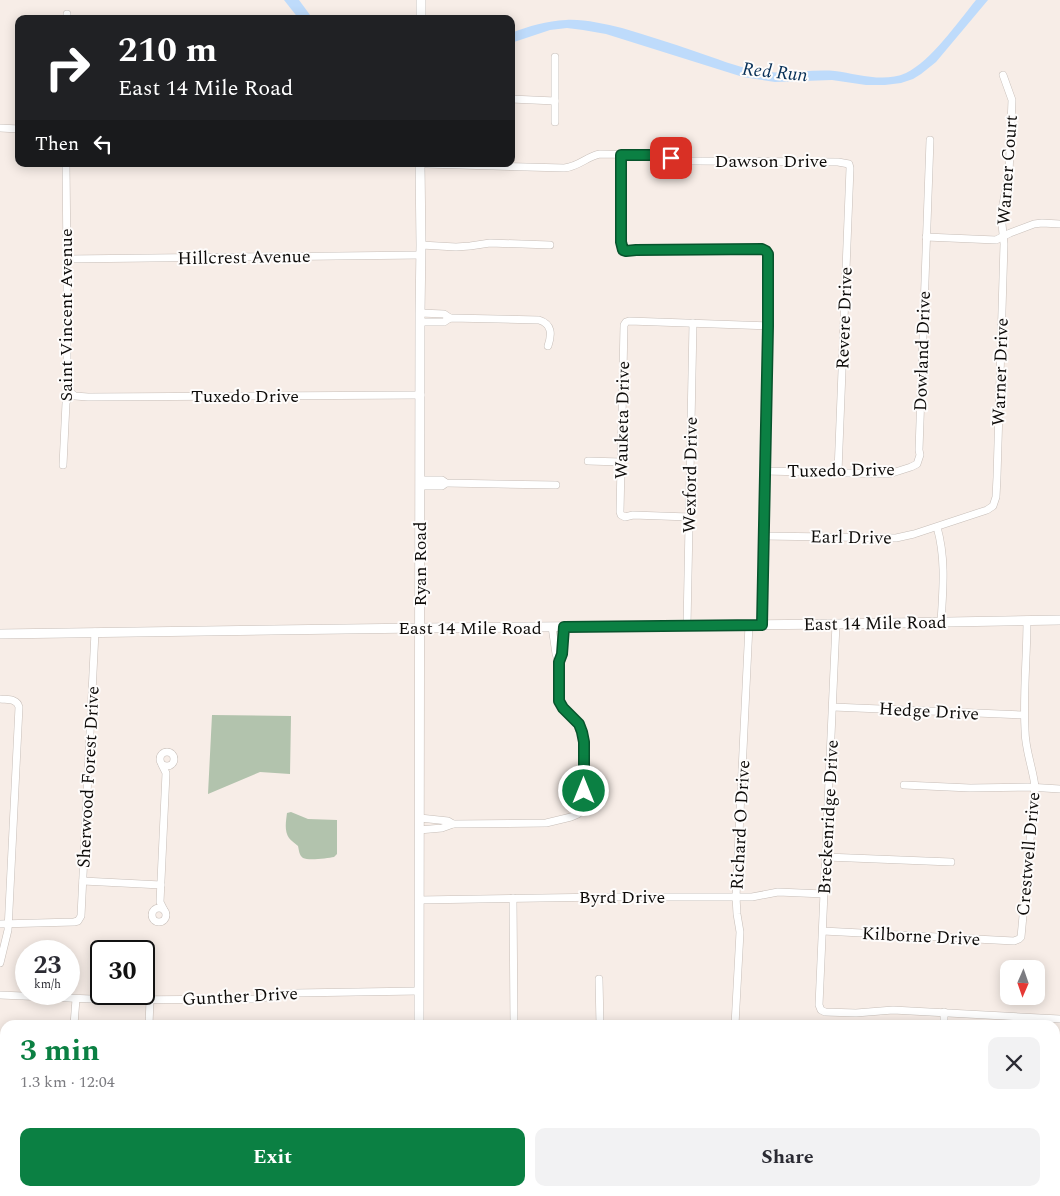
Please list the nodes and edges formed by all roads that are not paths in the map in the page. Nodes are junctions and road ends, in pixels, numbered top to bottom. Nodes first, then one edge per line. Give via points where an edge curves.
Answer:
1 (421, 0) edge
2 (421, 15) edge
3 (556, 57) dead end
4 (1003, 75) dead end
5 (515, 100) edge
6 (555, 101) junction
7 (555, 122) dead end
8 (0, 128) edge
9 (15, 129) edge
10 (930, 140) dead end
11 (621, 155) junction
12 (849, 164) joint
13 (66, 167) edge
14 (420, 167) edge
15 (515, 167) edge
16 (1060, 224) edge
17 (1004, 236) junction
18 (926, 237) junction
19 (421, 245) junction
20 (550, 245) dead end
21 (421, 255) junction
22 (67, 259) junction
23 (420, 317) junction
24 (693, 323) junction
25 (768, 326) junction
26 (548, 346) dead end
27 (70, 392) junction
28 (421, 394) junction
29 (588, 461) dead end
30 (621, 462) junction
31 (916, 464) joint
32 (63, 465) dead end
33 (765, 470) junction
34 (838, 472) junction
35 (420, 483) junction
36 (556, 485) dead end
37 (993, 506) joint
38 (689, 517) junction
39 (937, 527) junction
40 (764, 536) junction
41 (1027, 620) junction
42 (1060, 620) edge
43 (941, 622) junction
44 (836, 624) junction
45 (749, 625) junction
46 (762, 625) junction
47 (687, 626) junction
48 (552, 627) junction
49 (564, 627) junction
50 (420, 628) junction
51 (94, 632) junction
52 (0, 634) edge
53 (559, 662) junction
54 (0, 699) edge
55 (833, 706) junction
56 (1024, 715) junction
57 (162, 764) junction
58 (171, 765) junction
59 (166, 773) junction
60 (904, 785) dead end
61 (1035, 788) junction
62 (1060, 789) edge
63 (420, 818) junction
64 (453, 824) junction
65 (420, 830) junction
66 (826, 857) junction
67 (951, 862) dead end
68 (83, 880) junction
69 (161, 885) junction
70 (824, 894) junction
71 (736, 897) junction
72 (514, 898) junction
73 (419, 900) junction
74 (160, 902) junction
75 (155, 909) junction
76 (164, 910) junction
77 (4, 924) edge
78 (823, 931) junction
79 (1019, 939) joint
80 (0, 963) edge
81 (599, 979) dead end
82 (419, 991) junction
83 (0, 995) edge
84 (15, 996) edge
85 (155, 1000) edge
86 (76, 1005) edge
87 (150, 1005) edge
88 (944, 1012) junction
89 (1060, 1019) edge
90 (74, 1020) edge
91 (149, 1020) edge
92 (419, 1020) edge
93 (514, 1020) edge
94 (600, 1020) edge
95 (735, 1020) edge
96 (944, 1020) edge

1 - 2 main road
3 - 6 street
4 - 17 street, Warner Court via 1012,100 1009,174 1001,214
5 - 6 street
6 - 7 street
8 - 9 street
10 - 18 street, Dowland Drive
11 - 12 street, Dawson Drive via 656,155 685,161
11 - 15 street, Dawson Drive via 596,155 564,168
11 - 25 street via 623,250 766,251 769,257
12 - 34 street, Revere Drive
13 - 22 street, Saint Vincent Avenue
14 - 19 main road, Ryan Road
16 - 17 street via 1034,224
17 - 18 street via 996,240
17 - 37 street, Warner Drive via 997,477
18 - 31 street, Dowland Drive via 920,455
19 - 20 street
19 - 21 main road, Ryan Road
21 - 22 street, Hillcrest Avenue
21 - 23 main road, Ryan Road
22 - 27 street, Saint Vincent Avenue via 67,384
23 - 26 street via 444,314 450,318 539,320 548,325
23 - 28 main road, Ryan Road
24 - 25 street
24 - 30 street, Wauketa Drive via 626,322
24 - 38 street, Wexford Drive
25 - 33 street
27 - 28 street, Tuxedo Drive via 75,396 88,397
27 - 32 street, Saint Vincent Avenue via 66,403
28 - 35 main road, Ryan Road
29 - 30 street
30 - 38 street, Wauketa Drive via 620,512 623,516
31 - 34 street, Tuxedo Drive via 889,474
33 - 34 street, Tuxedo Drive
33 - 40 street
35 - 36 street via 442,480 446,483
35 - 50 main road, Ryan Road
37 - 39 street, Earl Drive
38 - 47 street, Wexford Drive
39 - 40 street, Earl Drive via 896,538
39 - 43 street via 943,557
40 - 46 street
41 - 42 main road, East 14 Mile Road
41 - 43 main road, East 14 Mile Road
41 - 56 street, Crestwell Drive
43 - 44 main road, East 14 Mile Road
44 - 46 main road, East 14 Mile Road
44 - 55 street, Breckenridge Drive
45 - 46 main road, East 14 Mile Road
45 - 47 main road, East 14 Mile Road
45 - 71 street, Richard O Drive
47 - 49 main road, East 14 Mile Road
48 - 49 main road, East 14 Mile Road
48 - 50 main road, East 14 Mile Road
48 - 53 street
49 - 53 street
50 - 51 main road, East 14 Mile Road
50 - 63 main road, Ryan Road
51 - 52 main road, East 14 Mile Road
51 - 68 street, Sherwood Forest Drive
53 - 64 street via 559,701 579,724 584,737 584,800 580,812 546,823
54 - 77 street via 15,700 19,704
55 - 56 street, Hedge Drive
55 - 66 street, Breckenridge Drive
56 - 61 street, Crestwell Drive via 1026,748
57 - 58 street
57 - 58 street via 160,756 168,752 174,758
57 - 59 street
58 - 59 street
59 - 69 street
60 - 61 street
61 - 62 street
61 - 79 street, Crestwell Drive
63 - 64 street
63 - 65 main road, Ryan Road
64 - 65 street
65 - 73 main road, Ryan Road
66 - 67 street
66 - 70 street, Breckenridge Drive
68 - 69 street
68 - 77 street, Sherwood Forest Drive via 78,921
69 - 74 street
70 - 71 street, Byrd Drive via 778,892
70 - 78 street, Breckenridge Drive
71 - 72 street, Byrd Drive
71 - 95 street, Richard O Drive via 740,932
72 - 73 street, Byrd Drive
72 - 93 street
73 - 82 main road, Ryan Road
74 - 75 street
74 - 76 street
75 - 76 street
75 - 76 street via 152,918 158,923 166,918
77 - 80 street via 7,938
78 - 79 street, Kilborne Drive
78 - 88 street, Breckenridge Drive via 821,1010 848,1013
81 - 94 street
82 - 85 street, Gunther Drive
82 - 92 main road, Ryan Road
83 - 84 street, Gunther Drive
86 - 90 street
87 - 91 street
88 - 89 street
88 - 96 street

